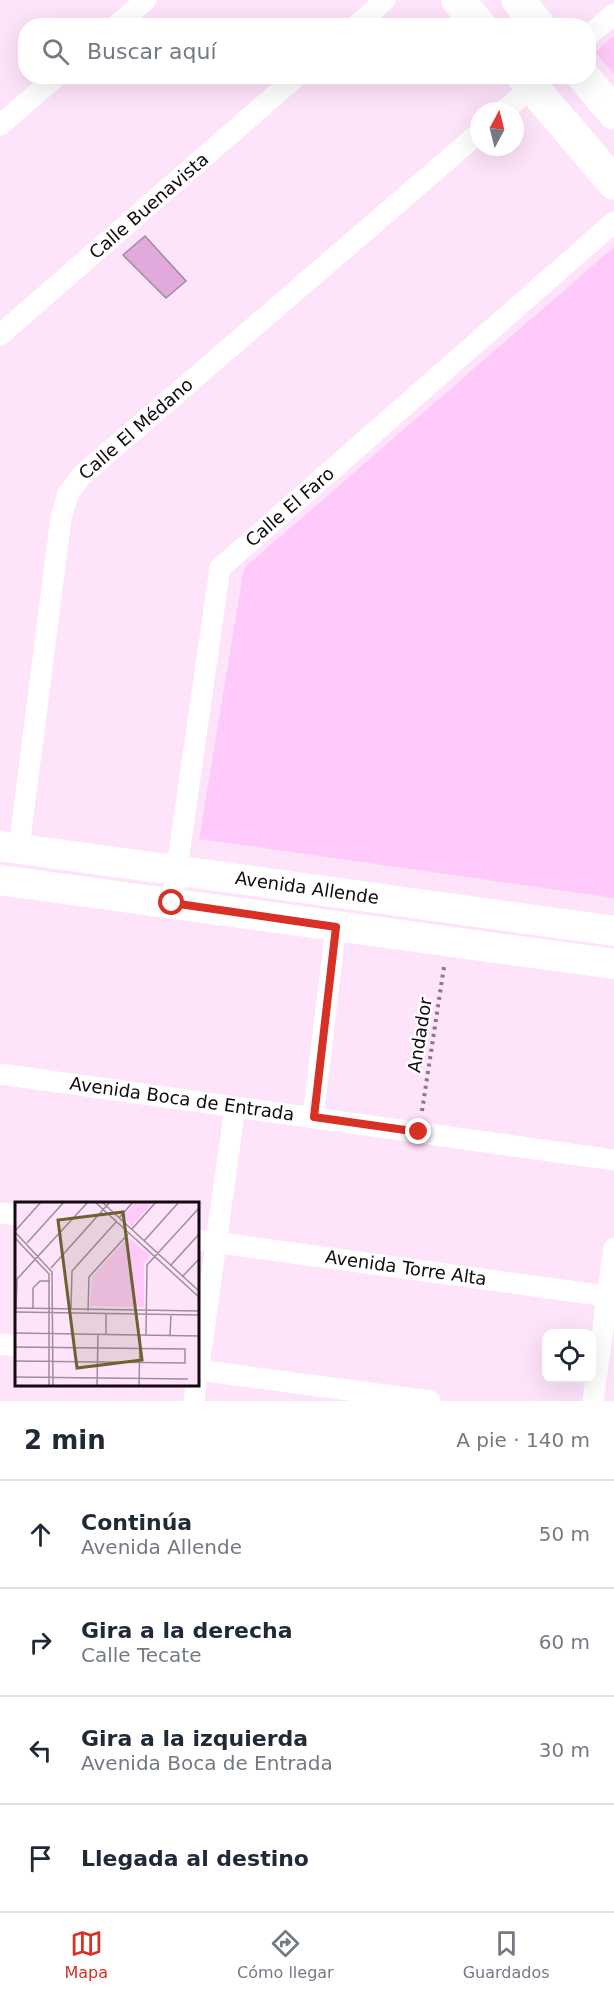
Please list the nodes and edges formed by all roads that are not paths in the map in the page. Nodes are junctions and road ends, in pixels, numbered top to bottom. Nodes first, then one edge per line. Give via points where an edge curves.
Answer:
1 (146, 0) edge
2 (385, 0) edge
3 (458, 0) edge
4 (518, 0) edge
5 (614, 14) edge
6 (125, 18) edge
7 (365, 18) edge
8 (473, 18) edge
9 (533, 18) edge
10 (596, 29) edge
11 (48, 84) edge
12 (288, 84) edge
13 (526, 84) edge
14 (530, 84) edge
15 (590, 84) edge
16 (511, 102) edge
17 (614, 113) edge
18 (0, 125) edge
19 (470, 141) edge
20 (614, 183) edge
21 (614, 222) edge
22 (0, 335) edge
23 (9, 847) edge
24 (177, 870) junction
25 (0, 880) edge
26 (172, 903) junction
27 (336, 927) junction
28 (614, 931) edge
29 (614, 964) edge
30 (0, 1074) edge
31 (235, 1107) junction
32 (314, 1117) junction
33 (614, 1160) edge
34 (0, 1213) edge
35 (15, 1215) edge
36 (207, 1241) edge
37 (614, 1248) edge
38 (611, 1296) edge
39 (200, 1342) edge
40 (0, 1344) edge
41 (15, 1346) edge
42 (200, 1371) edge
43 (196, 1386) edge
44 (194, 1401) edge
45 (430, 1401) edge
46 (593, 1401) edge

1 - 6 street
2 - 7 street
3 - 8 main road
4 - 9 main road
5 - 10 street
11 - 18 street
12 - 22 street, Calle Buenavista
13 - 16 street
14 - 20 main road
15 - 17 main road
19 - 23 street, Calle El Médano via 81,476 68,494
21 - 24 street, Calle El Faro via 220,568
23 - 24 street, Avenida Allende
24 - 26 street, Calle El Faro
24 - 28 street, Avenida Allende
25 - 26 street, Avenida Allende
26 - 27 street, Avenida Allende
27 - 29 street, Avenida Allende
27 - 32 street
30 - 31 street, Avenida Boca de Entrada
31 - 32 street, Avenida Boca de Entrada
31 - 36 street
32 - 33 street, Avenida Boca de Entrada
34 - 35 street
36 - 38 street, Avenida Torre Alta
36 - 39 street
37 - 38 street
38 - 46 street
40 - 41 street
42 - 45 street
43 - 44 street

